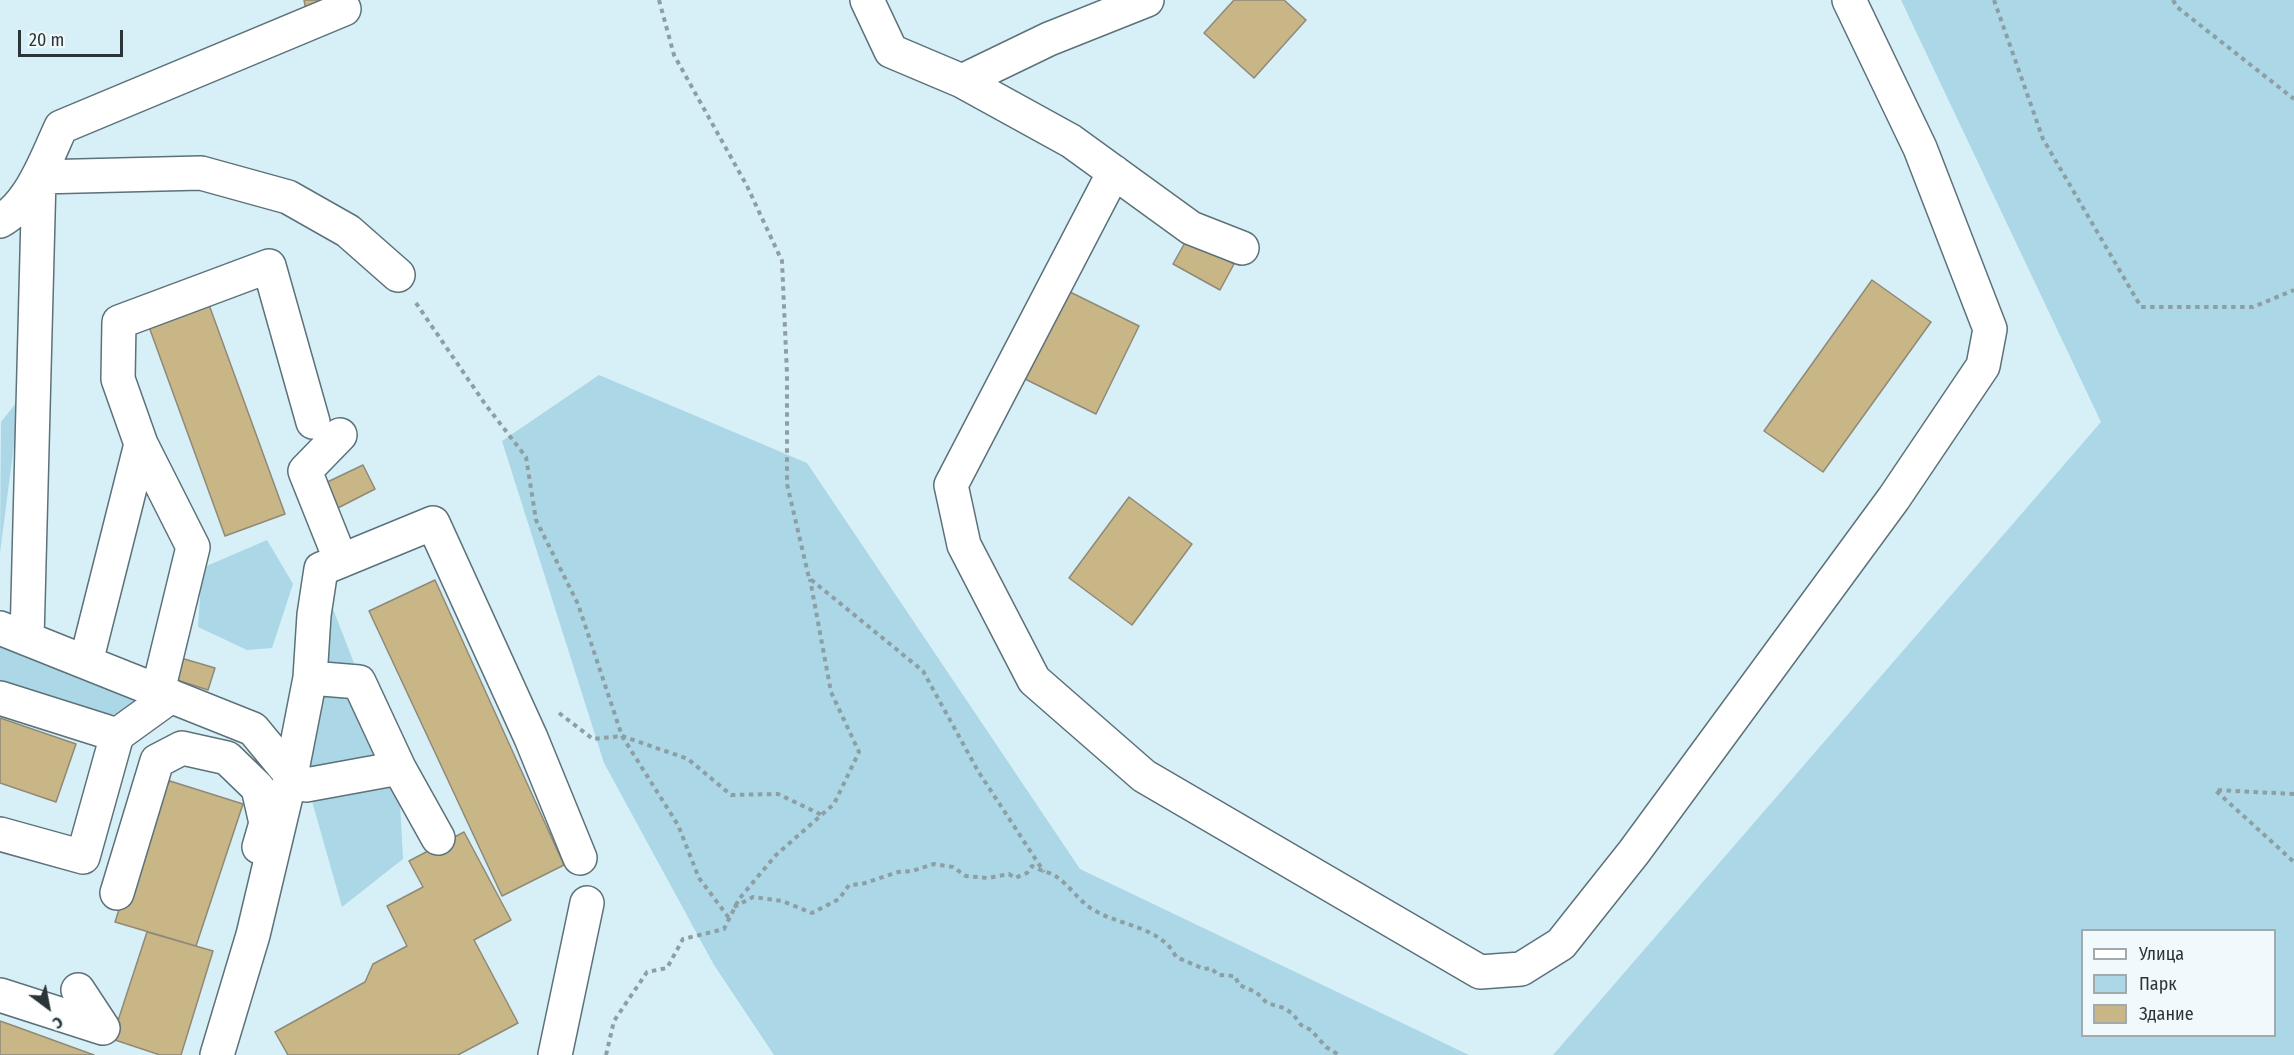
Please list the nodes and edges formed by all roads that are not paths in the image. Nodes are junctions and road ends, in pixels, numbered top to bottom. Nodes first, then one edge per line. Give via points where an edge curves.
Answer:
1 (867, 0) edge
2 (1147, 0) edge
3 (1849, 0) edge
4 (344, 9) dead end
5 (962, 81) junction
6 (1114, 172) junction
7 (39, 177) junction
8 (0, 221) edge
9 (1242, 248) dead end
10 (398, 275) road end
11 (141, 444) junction
12 (341, 561) junction
13 (13, 634) edge
14 (86, 662) junction
15 (310, 678) junction
16 (165, 693) junction
17 (0, 698) edge
18 (117, 735) junction
19 (399, 768) junction
20 (291, 775) junction
21 (0, 834) edge
22 (438, 838) dead end
23 (580, 858) dead end
24 (117, 893) dead end
25 (587, 903) dead end
26 (253, 935) junction
27 (78, 990) dead end
28 (0, 995) edge
29 (217, 1055) edge
30 (555, 1055) edge

1 - 5 lane via 891,51
2 - 5 lane via 1049,39
3 - 6 lane via 1920,148 1990,329 1983,366 1894,498 1634,852 1561,944 1521,969 1480,972 1144,776 1034,680 964,545 951,485
4 - 7 lane via 61,127
5 - 6 lane via 1071,141
6 - 9 lane via 1191,228
7 - 8 lane via 10,215
7 - 10 lane via 201,173 288,197 348,231
7 - 13 lane
11 - 12 lane via 118,379 119,322 269,266 326,428 305,471
11 - 14 lane
11 - 16 lane via 193,548
12 - 15 lane via 321,569
12 - 23 lane via 433,523
13 - 14 lane
14 - 16 lane
15 - 19 lane via 359,682
15 - 20 lane
16 - 18 lane
16 - 20 lane via 253,729
17 - 18 lane
18 - 21 lane via 83,857
19 - 20 lane via 306,785
19 - 22 lane
20 - 26 lane
24 - 26 lane via 157,761 182,748 227,758 258,789 266,823 236,924
25 - 30 lane
26 - 29 lane
27 - 28 lane via 103,1028

